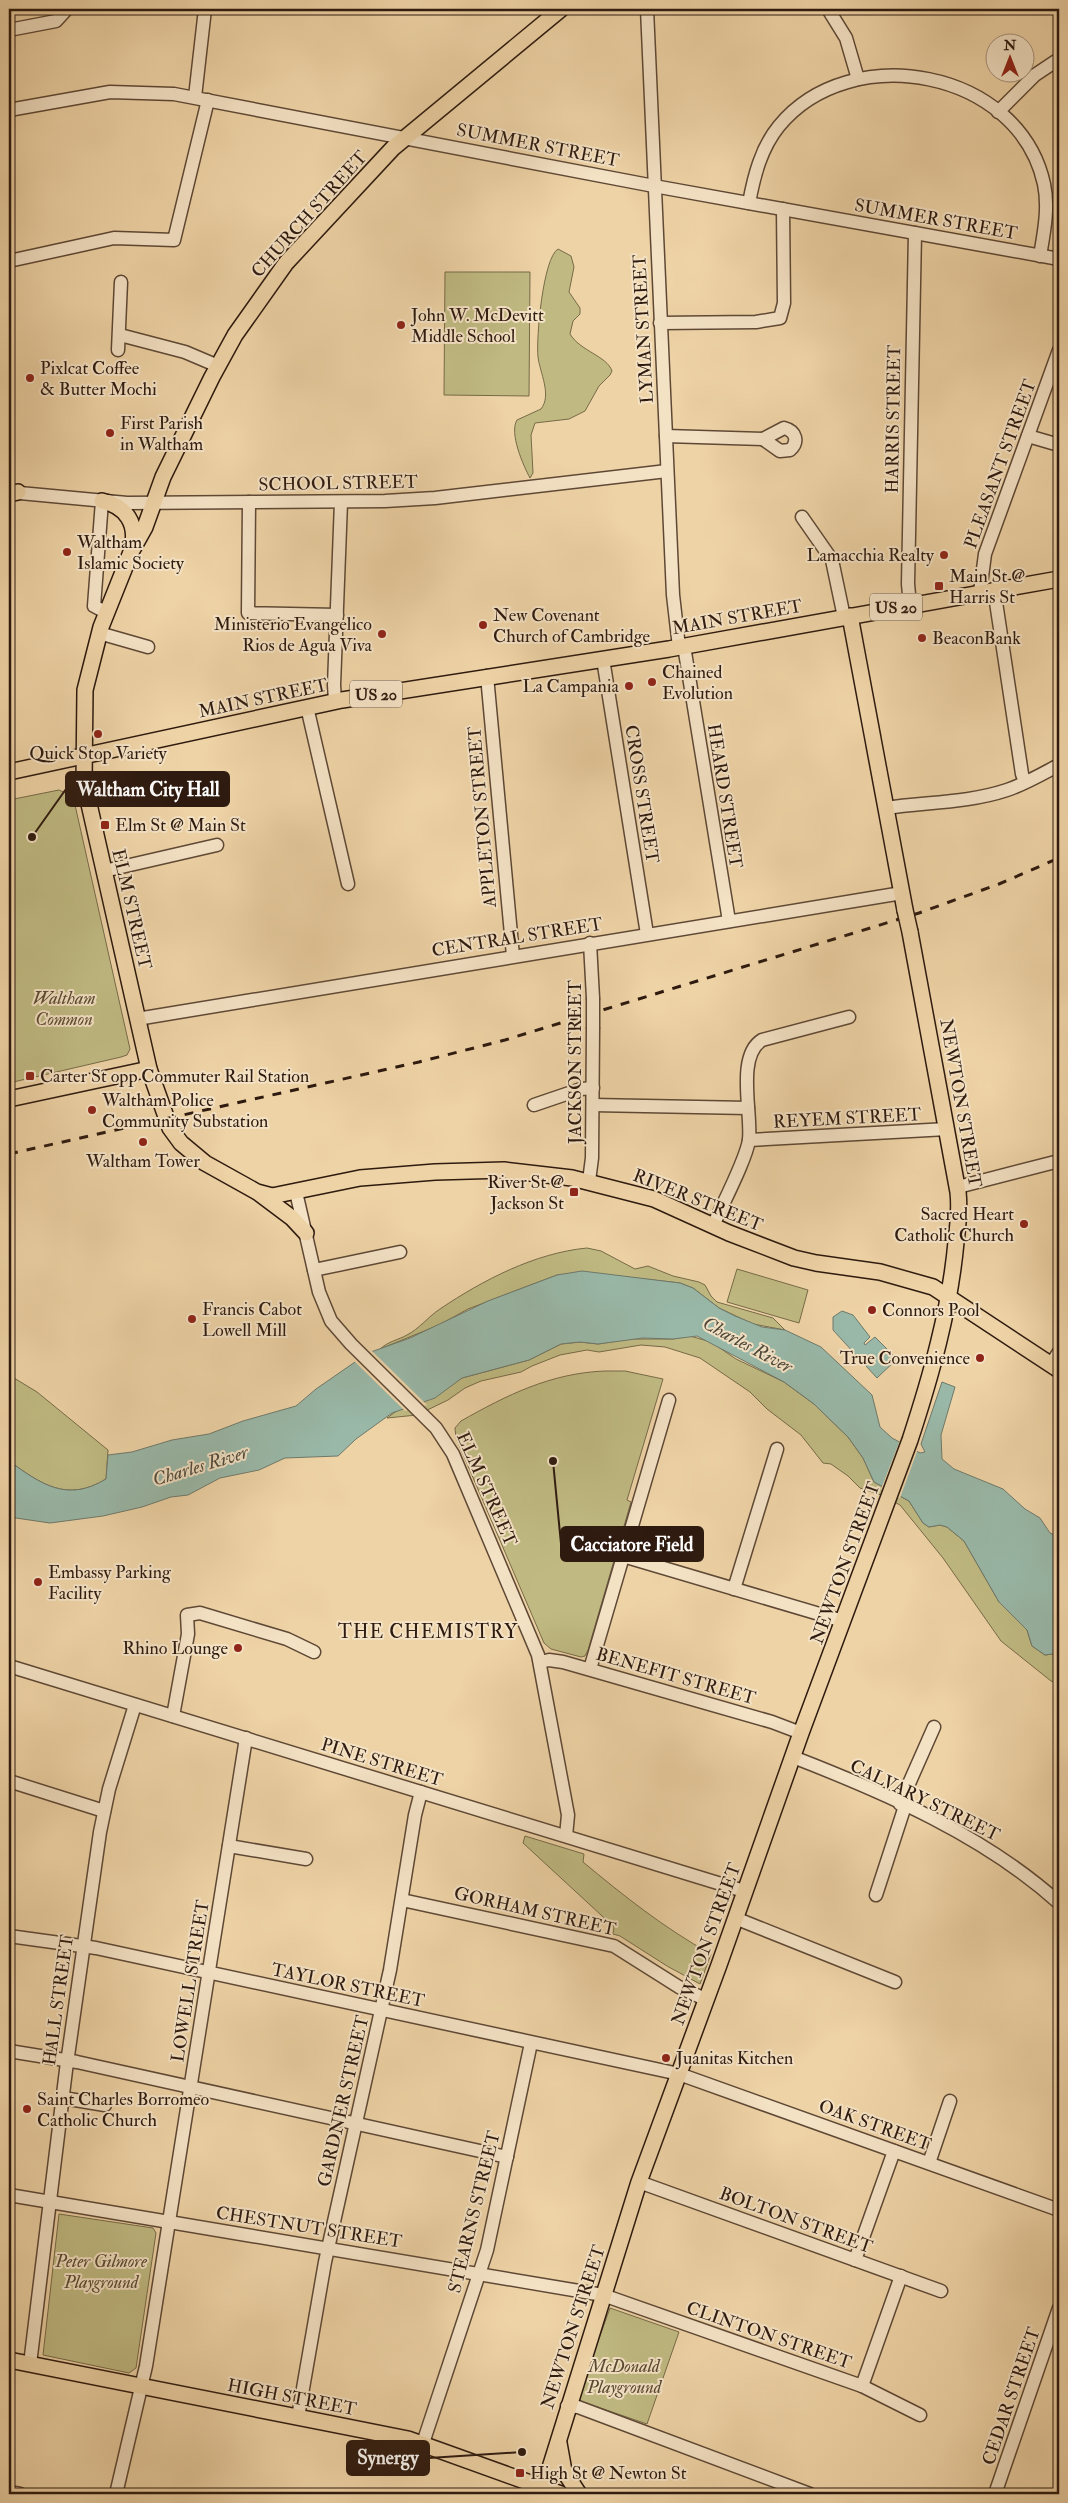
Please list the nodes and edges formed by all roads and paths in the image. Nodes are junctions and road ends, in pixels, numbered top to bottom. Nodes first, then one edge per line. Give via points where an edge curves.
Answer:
1 (67, 9) edge
2 (205, 9) edge
3 (561, 9) edge
4 (647, 9) edge
5 (828, 9) edge
6 (9, 30) edge
7 (1059, 58) edge
8 (858, 78) junction
9 (202, 99) junction
10 (9, 110) edge
11 (998, 112) junction
12 (404, 138) junction
13 (654, 186) junction
14 (749, 203) junction
15 (783, 209) junction
16 (915, 233) junction
17 (1040, 256) junction
18 (1059, 259) edge
19 (9, 261) edge
20 (121, 282) dead end
21 (660, 323) junction
22 (120, 335) junction
23 (118, 350) dead end
24 (1059, 350) edge
25 (218, 366) junction
26 (666, 436) junction
27 (1028, 436) junction
28 (763, 439) dead end
29 (1059, 445) edge
30 (667, 471) junction
31 (12, 492) edge
32 (102, 501) junction
33 (154, 502) junction
34 (249, 502) junction
35 (341, 502) junction
36 (802, 518) dead end
37 (131, 552) junction
38 (1059, 579) edge
39 (987, 591) junction
40 (910, 605) junction
41 (107, 613) junction
42 (337, 616) junction
43 (847, 616) junction
44 (99, 633) junction
45 (148, 647) dead end
46 (681, 647) junction
47 (603, 659) junction
48 (487, 676) junction
49 (335, 701) junction
50 (308, 707) junction
51 (84, 756) junction
52 (1059, 765) edge
53 (9, 772) edge
54 (1025, 782) junction
55 (886, 808) junction
56 (217, 846) dead end
57 (104, 870) junction
58 (348, 884) dead end
59 (902, 893) junction
60 (729, 921) junction
61 (647, 934) junction
62 (590, 943) junction
63 (513, 956) junction
64 (850, 1017) dead end
65 (138, 1019) junction
66 (149, 1069) junction
67 (593, 1088) junction
68 (9, 1099) edge
69 (534, 1105) dead end
70 (593, 1105) junction
71 (748, 1108) junction
72 (947, 1129) junction
73 (749, 1140) junction
74 (1059, 1161) edge
75 (589, 1181) junction
76 (958, 1186) junction
77 (257, 1192) junction
78 (296, 1192) junction
79 (713, 1226) junction
80 (306, 1233) junction
81 (400, 1252) dead end
82 (314, 1270) junction
83 (950, 1296) junction
84 (1056, 1362) edge
85 (669, 1400) dead end
86 (777, 1449) dead end
87 (624, 1556) junction
88 (734, 1589) junction
89 (843, 1621) junction
90 (314, 1652) dead end
91 (540, 1662) junction
92 (9, 1666) edge
93 (590, 1670) junction
94 (134, 1704) junction
95 (173, 1716) junction
96 (934, 1727) dead end
97 (801, 1733) junction
98 (246, 1738) junction
99 (793, 1757) junction
100 (9, 1781) edge
101 (421, 1792) junction
102 (903, 1805) junction
103 (104, 1811) junction
104 (566, 1836) junction
105 (229, 1846) junction
106 (306, 1858) dead end
107 (744, 1891) junction
108 (876, 1895) dead end
109 (402, 1900) junction
110 (1059, 1903) edge
111 (735, 1918) junction
112 (9, 1936) edge
113 (84, 1946) junction
114 (208, 1972) junction
115 (896, 1982) dead end
116 (707, 2000) junction
117 (382, 2010) junction
118 (530, 2042) junction
119 (9, 2051) edge
120 (68, 2060) junction
121 (679, 2074) junction
122 (190, 2087) junction
123 (63, 2098) junction
124 (950, 2101) dead end
125 (105, 2105) dead end
126 (356, 2124) junction
127 (894, 2151) junction
128 (507, 2157) junction
129 (929, 2163) junction
130 (639, 2182) junction
131 (9, 2195) edge
132 (51, 2201) junction
133 (1059, 2210) edge
134 (168, 2222) junction
135 (328, 2248) junction
136 (855, 2260) junction
137 (481, 2274) junction
138 (900, 2276) junction
139 (941, 2291) dead end
140 (603, 2294) junction
141 (1059, 2308) edge
142 (9, 2360) edge
143 (30, 2364) junction
144 (142, 2386) junction
145 (862, 2386) junction
146 (567, 2406) junction
147 (920, 2415) dead end
148 (298, 2417) junction
149 (561, 2429) junction
150 (423, 2443) junction
151 (542, 2491) edge
152 (9, 2492) edge
153 (20, 2494) edge
154 (116, 2494) edge
155 (562, 2494) edge
156 (578, 2494) edge
157 (810, 2494) edge
158 (995, 2494) edge

1 - 6 street via 56,21
2 - 9 street
3 - 12 main road, CHURCH STREET
4 - 13 street, LYMAN STREET
5 - 8 street via 846,38
7 - 11 street via 1035,75
8 - 11 street via 887,75 928,78 968,93
8 - 14 street via 810,97 782,122 761,157
9 - 10 street, SUMMER STREET via 155,92 110,92
9 - 12 street, SUMMER STREET
9 - 19 street via 174,240 114,238
11 - 17 street via 1026,143 1041,175 1046,215
12 - 13 street, SUMMER STREET
12 - 25 main road, CHURCH STREET via 278,273
13 - 14 street, SUMMER STREET
13 - 21 street, LYMAN STREET
14 - 15 street, SUMMER STREET
15 - 16 street, SUMMER STREET
15 - 21 street via 784,303 780,318 756,322
16 - 17 street, SUMMER STREET
16 - 40 street, HARRIS STREET
17 - 18 street, SUMMER STREET
20 - 22 street
21 - 26 street, LYMAN STREET
22 - 23 street
22 - 25 street via 185,352
24 - 27 street, PLEASANT STREET
25 - 33 main road, CHURCH STREET via 163,477
26 - 28 street
26 - 30 street, LYMAN STREET
27 - 29 street
27 - 39 street, PLEASANT STREET via 985,554
30 - 35 street, SCHOOL STREET via 430,498
30 - 46 street, LYMAN STREET via 672,595
31 - 32 street, SCHOOL STREET
32 - 33 street, SCHOOL STREET
32 - 37 main road via 118,507 130,520 134,537
32 - 41 street via 94,606
33 - 34 street, SCHOOL STREET
33 - 37 main road, CHURCH STREET
34 - 35 street, SCHOOL STREET
34 - 42 street via 248,613
35 - 42 street
36 - 43 street via 832,560
37 - 41 main road, CHURCH STREET
38 - 39 main road, MAIN STREET / US 20
39 - 40 main road, MAIN STREET / US 20
39 - 54 street, PLEASANT STREET
40 - 43 main road, MAIN STREET / US 20
41 - 44 main road, CHURCH STREET
42 - 49 street
43 - 46 main road, MAIN STREET / US 20
43 - 55 main road, NEWTON STREET
44 - 45 street
44 - 51 main road, CHURCH STREET via 85,690
46 - 47 main road, MAIN STREET / US 20
46 - 60 street, HEARD STREET
47 - 48 main road, MAIN STREET / US 20
47 - 61 street, CROSS STREET
48 - 49 main road, MAIN STREET / US 20
48 - 63 street, APPLETON STREET
49 - 50 main road, MAIN STREET / US 20
50 - 51 main road, MAIN STREET / US 20
50 - 58 street
51 - 53 main road, MAIN STREET / US 20
51 - 57 main road, ELM STREET via 84,782
52 - 54 street
54 - 55 street via 975,798
55 - 59 main road, NEWTON STREET
56 - 57 street
57 - 65 main road, ELM STREET
59 - 60 street, CENTRAL STREET
59 - 72 main road, NEWTON STREET, bridge
60 - 61 street, CENTRAL STREET
61 - 62 street, CENTRAL STREET
62 - 63 street, CENTRAL STREET
62 - 67 street, JACKSON STREET, bridge
63 - 65 street, CENTRAL STREET
64 - 71 street via 762,1040 754,1046 749,1054
65 - 66 main road, ELM STREET
66 - 68 main road
66 - 77 main road, ELM STREET via 172,1132 192,1153 217,1171
67 - 69 street
67 - 70 street, JACKSON STREET
70 - 71 street
70 - 75 street, JACKSON STREET
71 - 73 street
72 - 73 street, REYEM STREET
72 - 76 main road, NEWTON STREET
73 - 79 street
74 - 76 street
75 - 78 main road, RIVER STREET via 513,1171 456,1171 367,1177
75 - 79 main road, RIVER STREET via 654,1199
76 - 83 main road, NEWTON STREET
77 - 78 main road, ELM STREET via 272,1196
77 - 80 main road via 292,1218
78 - 80 street, ELM STREET
79 - 83 main road, RIVER STREET via 794,1258 892,1274 927,1284
80 - 82 street, ELM STREET
81 - 82 street
82 - 91 street, ELM STREET via 326,1311 337,1329 433,1425 451,1449
83 - 84 main road, RIVER STREET
83 - 89 main road, NEWTON STREET via 910,1440
85 - 87 street
86 - 88 street
87 - 88 street
87 - 93 street
88 - 89 street
89 - 97 main road, NEWTON STREET
90 - 95 street via 279,1636 200,1613 187,1614 188,1634
91 - 93 street, BENEFIT STREET via 555,1660
91 - 104 street, ELM STREET via 568,1815
92 - 94 street, PINE STREET
93 - 97 street, BENEFIT STREET
94 - 95 street, PINE STREET
94 - 103 street, HALL STREET
95 - 98 street, PINE STREET
96 - 102 street
97 - 99 main road, NEWTON STREET
98 - 101 street, PINE STREET
98 - 105 street, LOWELL STREET
99 - 102 street, CALVARY STREET
99 - 107 main road, NEWTON STREET
100 - 103 street
101 - 104 street, PINE STREET
101 - 109 street, GARDNER STREET
102 - 108 street
102 - 110 street, CALVARY STREET via 986,1848
103 - 113 street, HALL STREET
104 - 107 street, PINE STREET
105 - 106 street
105 - 114 street, LOWELL STREET
107 - 111 main road, NEWTON STREET
109 - 116 street, GORHAM STREET via 614,1946 678,1987
109 - 117 street, GARDNER STREET
111 - 115 street
111 - 116 main road, NEWTON STREET
112 - 113 street, TAYLOR STREET
113 - 114 street, TAYLOR STREET
113 - 120 street, HALL STREET
114 - 117 street, TAYLOR STREET
114 - 122 street, LOWELL STREET
116 - 121 main road, NEWTON STREET
117 - 118 street, TAYLOR STREET
117 - 126 street, GARDNER STREET
118 - 121 street, TAYLOR STREET
118 - 128 street, STEARNS STREET
119 - 120 street
120 - 122 street
120 - 123 street, HALL STREET
121 - 127 street, OAK STREET
121 - 130 main road, NEWTON STREET
122 - 126 street
122 - 134 street, LOWELL STREET
123 - 125 street
123 - 132 street, HALL STREET
124 - 129 street
126 - 128 street
126 - 135 street, GARDNER STREET
127 - 129 street, OAK STREET
127 - 136 street
128 - 137 street, STEARNS STREET
129 - 133 street, OAK STREET
130 - 136 street, BOLTON STREET
130 - 140 main road, NEWTON STREET
131 - 132 street, CHESTNUT STREET
132 - 134 street, CHESTNUT STREET
132 - 143 street, HALL STREET
134 - 135 street, CHESTNUT STREET
134 - 144 street, LOWELL STREET
135 - 137 street, CHESTNUT STREET
135 - 148 street, GARDNER STREET
136 - 138 street, BOLTON STREET
137 - 140 street, CHESTNUT STREET
137 - 150 street, STEARNS STREET
138 - 139 street, BOLTON STREET
138 - 145 street
140 - 145 street, CLINTON STREET
140 - 146 main road, NEWTON STREET
141 - 158 street, CEDAR STREET
142 - 143 main road, HIGH STREET
143 - 144 main road, HIGH STREET
144 - 148 main road, HIGH STREET
144 - 154 street, LOWELL STREET
145 - 147 street, CLINTON STREET
146 - 149 main road, NEWTON STREET
146 - 157 street via 578,2407
148 - 150 main road, HIGH STREET
149 - 151 main road, NEWTON STREET
149 - 156 main road via 559,2450 562,2464
150 - 151 main road, HIGH STREET
151 - 155 main road, HIGH STREET
152 - 153 street

